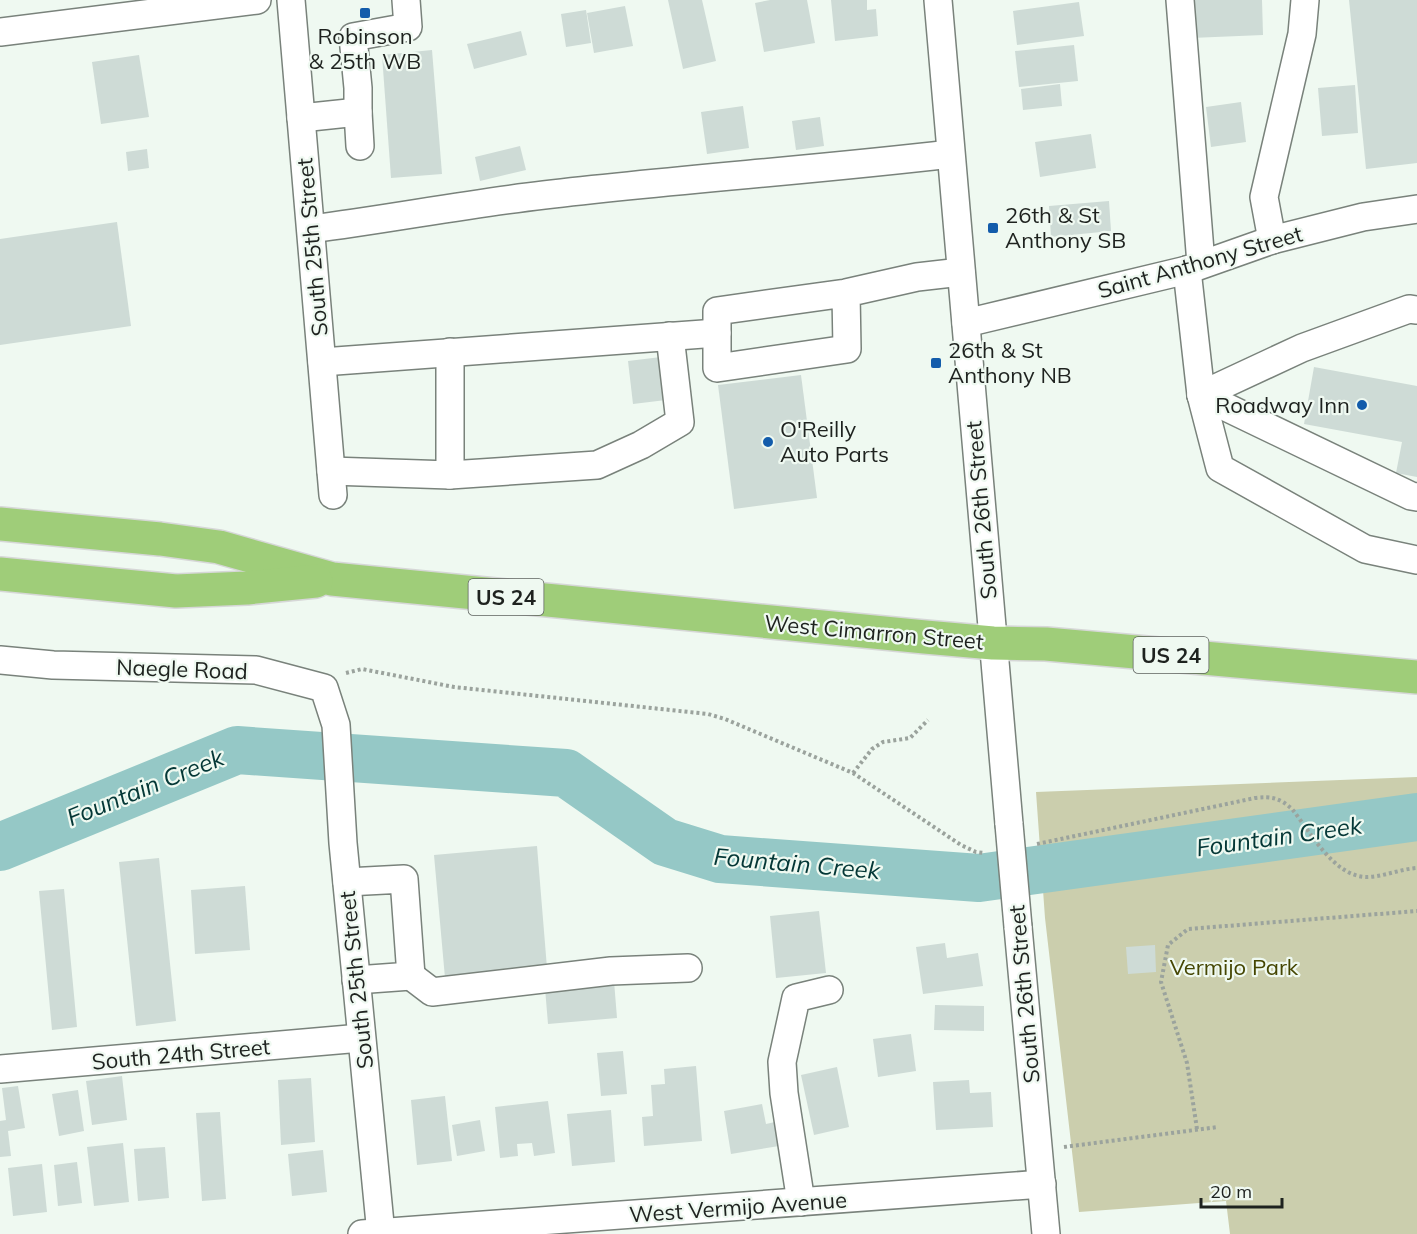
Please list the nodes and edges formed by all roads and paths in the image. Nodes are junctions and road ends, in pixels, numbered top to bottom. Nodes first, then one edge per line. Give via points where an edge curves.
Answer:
1 (257, 0) edge
2 (291, 0) edge
3 (406, 0) edge
4 (938, 0) edge
5 (1180, 0) edge
6 (1305, 0) edge
7 (0, 32) edge
8 (358, 112) junction
9 (301, 118) junction
10 (360, 146) dead end
11 (950, 154) junction
12 (1417, 209) edge
13 (311, 229) junction
14 (1272, 240) junction
15 (1194, 267) junction
16 (961, 272) junction
17 (846, 294) junction
18 (1417, 310) edge
19 (966, 323) junction
20 (717, 333) junction
21 (670, 336) junction
22 (450, 352) junction
23 (322, 362) junction
24 (1201, 395) junction
25 (450, 475) junction
26 (1417, 497) edge
27 (0, 524) edge
28 (1417, 560) edge
29 (0, 574) edge
30 (332, 579) junction
31 (993, 643) junction
32 (0, 660) edge
33 (341, 674) dead end
34 (1417, 677) edge
35 (928, 720) dead end
36 (336, 725) joint
37 (853, 773) junction
38 (1035, 844) dead end
39 (984, 853) dead end
40 (1417, 868) edge
41 (346, 882) junction
42 (1417, 911) edge
43 (688, 968) dead end
44 (411, 976) junction
45 (356, 980) junction
46 (829, 990) dead end
47 (362, 1038) junction
48 (0, 1069) edge
49 (1218, 1127) dead end
50 (1197, 1129) junction
51 (1060, 1148) dead end
52 (1042, 1184) junction
53 (801, 1202) junction
54 (375, 1234) edge
55 (1046, 1234) edge

1 - 7 street
2 - 9 street, South 25th Street
3 - 8 street via 408,27 353,37
4 - 11 street, South 26th Street
5 - 15 street
6 - 14 street via 1302,34 1264,197
8 - 9 street
8 - 10 street
9 - 13 street, South 25th Street
11 - 13 street via 536,196
11 - 16 street, South 26th Street
12 - 14 street, Saint Anthony Street via 1363,217
13 - 23 street, South 25th Street
14 - 15 street, Saint Anthony Street
15 - 19 street, Saint Anthony Street
15 - 24 street
16 - 17 street via 917,277
16 - 19 street, South 26th Street
17 - 20 street via 717,311
17 - 20 street via 847,349 717,368
18 - 24 street via 1409,309 1302,348
19 - 31 street, South 26th Street
20 - 21 street
21 - 22 street
21 - 25 street via 680,422 597,465
22 - 23 street
22 - 25 street
23 - 25 street, South 25th Street via 332,483
24 - 26 street
24 - 28 street via 1220,468 1365,549
27 - 30 highway, West Cimarron Street / US 24 via 219,547
29 - 30 highway, West Cimarron Street / US 24 via 176,591
30 - 31 highway, West Cimarron Street / US 24
31 - 34 highway, West Cimarron Street / US 24 via 1046,644
31 - 52 street, South 26th Street, bridge
32 - 36 street, Naegle Road via 256,670 324,688
33 - 37 path via 362,669 454,687 708,714
35 - 37 path via 910,738 883,742 872,749
36 - 41 street, South 25th Street
37 - 39 path via 961,845
38 - 40 path via 1271,796 1284,801 1334,862 1355,875 1367,877
41 - 44 street via 404,879
41 - 45 street, South 25th Street
42 - 50 path via 1188,929 1168,945 1161,982 1187,1063
43 - 44 street via 611,972 432,992
44 - 45 street
45 - 47 street, South 25th Street
46 - 53 street via 796,998 782,1062
47 - 48 street, South 24th Street
47 - 54 street, South 25th Street
49 - 50 path
50 - 51 path
52 - 53 street, West Vermijo Avenue
52 - 55 street, South 26th Street
53 - 54 street, West Vermijo Avenue

